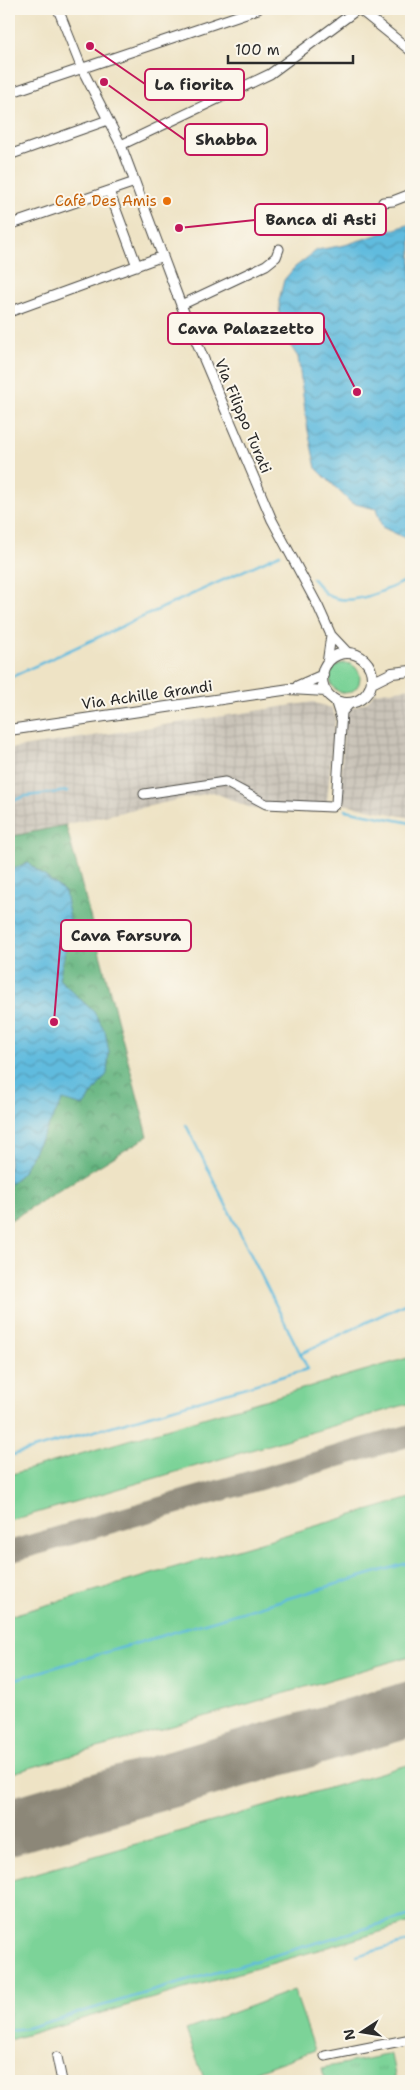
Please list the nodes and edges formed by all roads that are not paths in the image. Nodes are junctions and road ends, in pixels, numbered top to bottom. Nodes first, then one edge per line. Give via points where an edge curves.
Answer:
1 (258, 9) edge
2 (359, 9) edge
3 (58, 10) edge
4 (411, 51) edge
5 (82, 69) junction
6 (9, 93) edge
7 (108, 120) junction
8 (121, 145) junction
9 (9, 155) edge
10 (135, 182) junction
11 (109, 190) junction
12 (411, 194) edge
13 (383, 202) dead end
14 (9, 225) edge
15 (279, 249) dead end
16 (163, 256) junction
17 (137, 266) junction
18 (181, 306) junction
19 (9, 312) edge
20 (331, 635) junction
21 (348, 653) junction
22 (327, 664) junction
23 (370, 669) junction
24 (411, 671) edge
25 (392, 673) junction
26 (323, 675) junction
27 (372, 683) junction
28 (290, 689) junction
29 (326, 691) junction
30 (335, 700) junction
31 (350, 703) junction
32 (341, 720) junction
33 (9, 730) edge
34 (144, 794) dead end
35 (411, 2039) edge
36 (325, 2056) dead end
37 (57, 2057) dead end
38 (62, 2081) edge

1 - 5 street
2 - 4 street
2 - 8 street via 270,74
3 - 5 street, Via Filippo Turati
5 - 6 street
5 - 7 street, Via Filippo Turati
7 - 8 street, Via Filippo Turati
7 - 9 street
8 - 10 street, Via Filippo Turati
10 - 11 street
10 - 16 street, Via Filippo Turati
11 - 14 street
11 - 17 street
12 - 13 street
15 - 18 street via 276,257 266,265
16 - 17 street
16 - 18 street, Via Filippo Turati
17 - 19 street
18 - 20 street, Via Filippo Turati via 279,535
20 - 21 street, Via Filippo Turati
20 - 22 street
21 - 22 main road
21 - 23 main road via 362,658
22 - 26 main road
23 - 25 main road
23 - 27 main road
24 - 25 main road
25 - 27 main road
26 - 28 main road, Via Achille Grandi
26 - 29 main road
27 - 31 main road via 364,696
28 - 29 main road, Via Achille Grandi
28 - 33 main road, Via Achille Grandi
29 - 30 main road
30 - 31 main road
30 - 32 street
31 - 32 street via 342,712
32 - 34 street via 336,803 330,808 266,804 240,792 228,782
35 - 36 street
37 - 38 street

